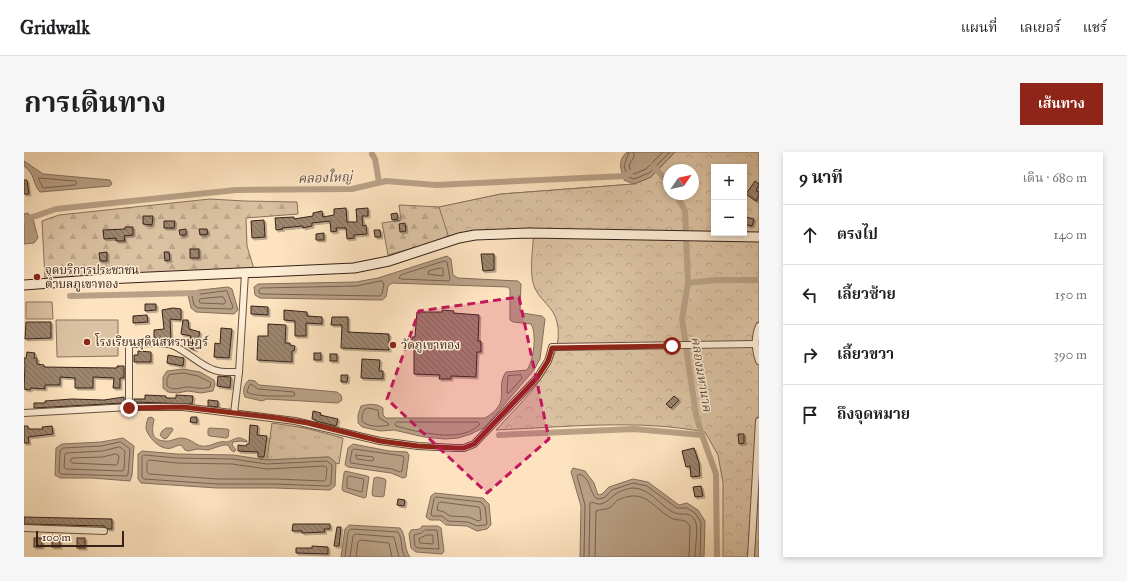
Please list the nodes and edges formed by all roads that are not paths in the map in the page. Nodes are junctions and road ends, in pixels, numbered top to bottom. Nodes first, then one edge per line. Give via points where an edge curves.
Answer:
1 (759, 237) edge
2 (245, 273) junction
3 (24, 285) edge
4 (759, 326) edge
5 (756, 344) junction
6 (759, 361) edge
7 (239, 372) junction
8 (129, 408) junction
9 (24, 413) edge
10 (234, 413) junction
11 (759, 421) edge
12 (24, 528) edge
13 (104, 532) dead end
14 (751, 557) edge

1 - 2 street via 475,235 354,268
2 - 3 street
2 - 7 street
4 - 5 street
5 - 6 street
5 - 10 street via 552,348 548,361 537,378 474,444 464,448 380,441 301,422
7 - 8 street via 214,370 170,345 132,344 129,345
7 - 10 street
8 - 9 street
8 - 10 street via 183,407
11 - 14 street
12 - 13 street

